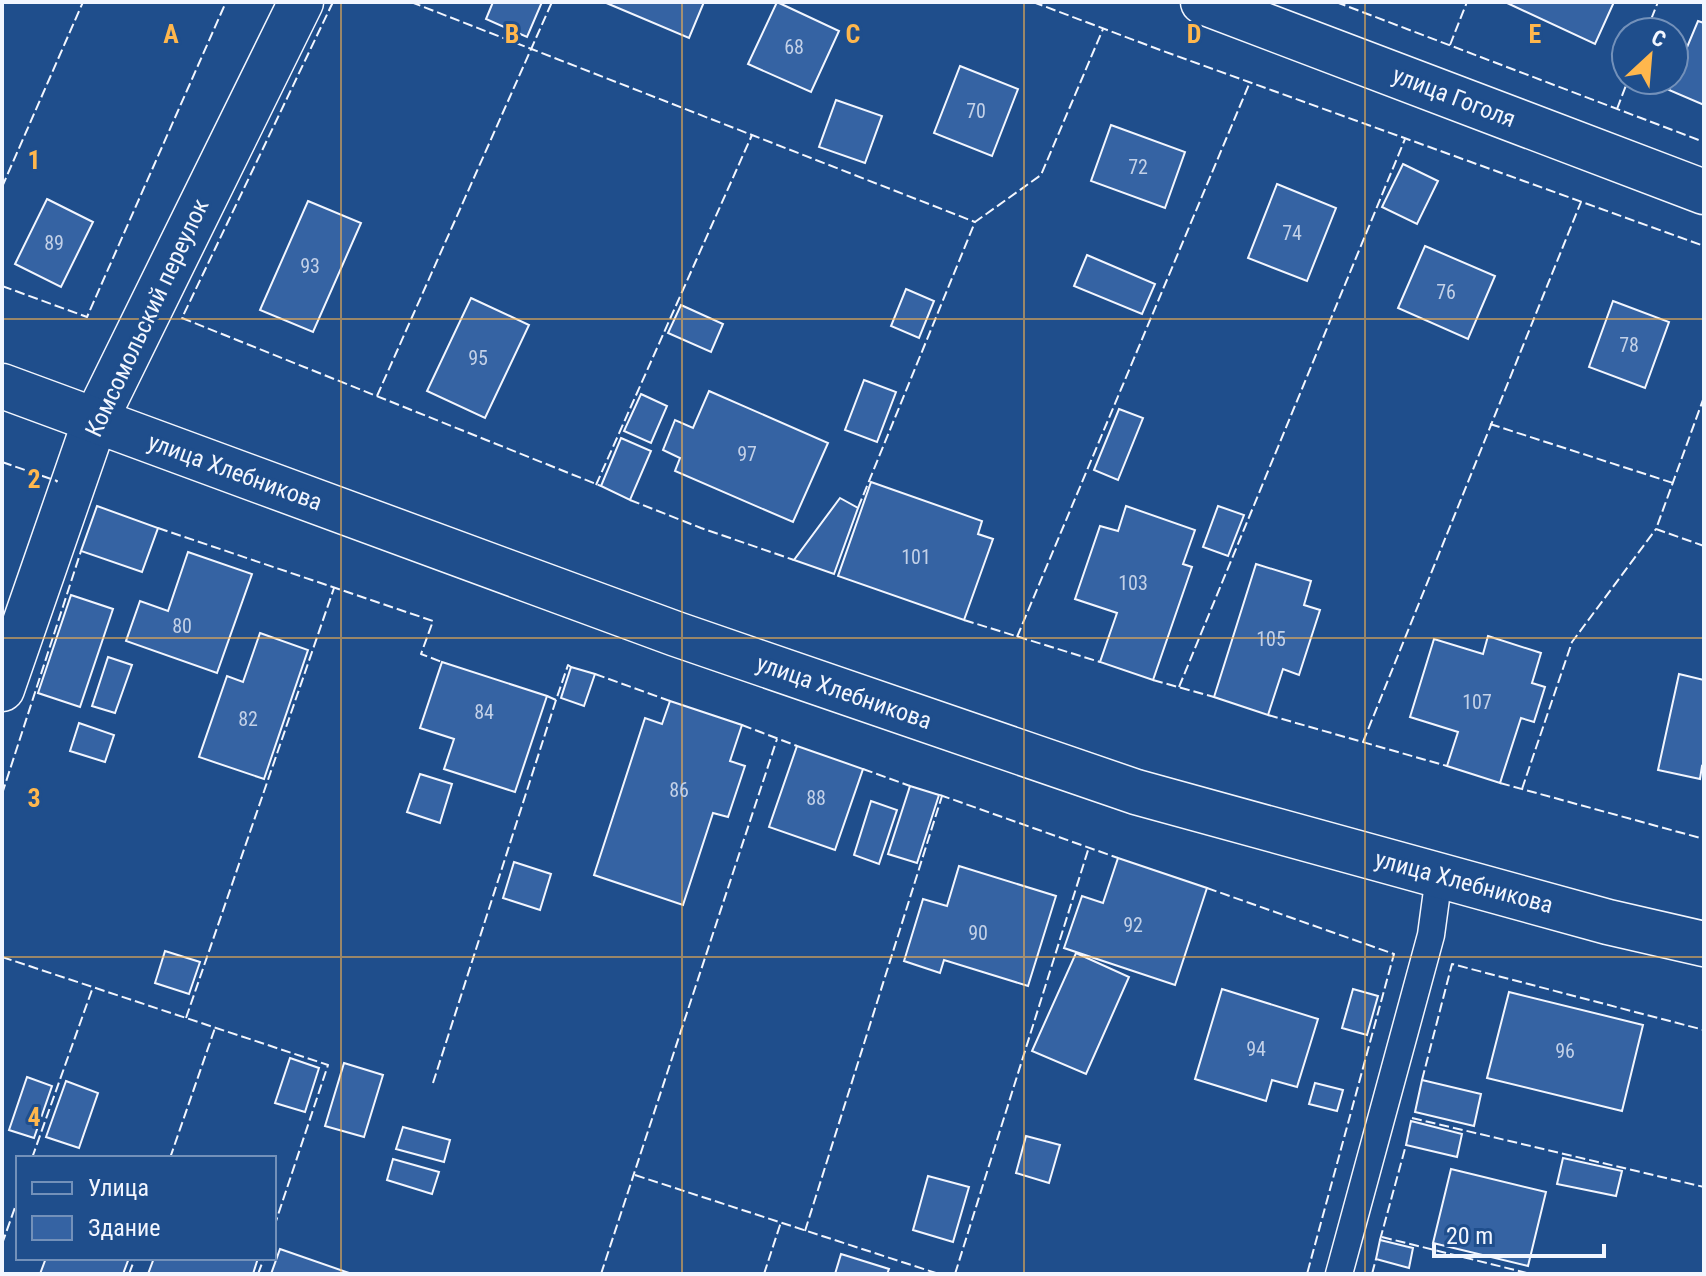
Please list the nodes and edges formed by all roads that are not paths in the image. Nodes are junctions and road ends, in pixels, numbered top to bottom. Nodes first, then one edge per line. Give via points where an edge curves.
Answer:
1 (301, 2) edge
2 (1203, 2) edge
3 (1704, 192) edge
4 (2, 386) edge
5 (95, 421) junction
6 (2, 689) edge
7 (1439, 876) junction
8 (1704, 944) edge
9 (1339, 1274) edge

1 - 5 street, Комсомольский переулок
2 - 3 street, улица Гоголя
4 - 5 street, улица Хлебникова
5 - 6 street, Комсомольский переулок
5 - 7 street, улица Хлебникова via 676,634 1136,792
7 - 8 street, улица Хлебникова
7 - 9 lane via 1431,935

